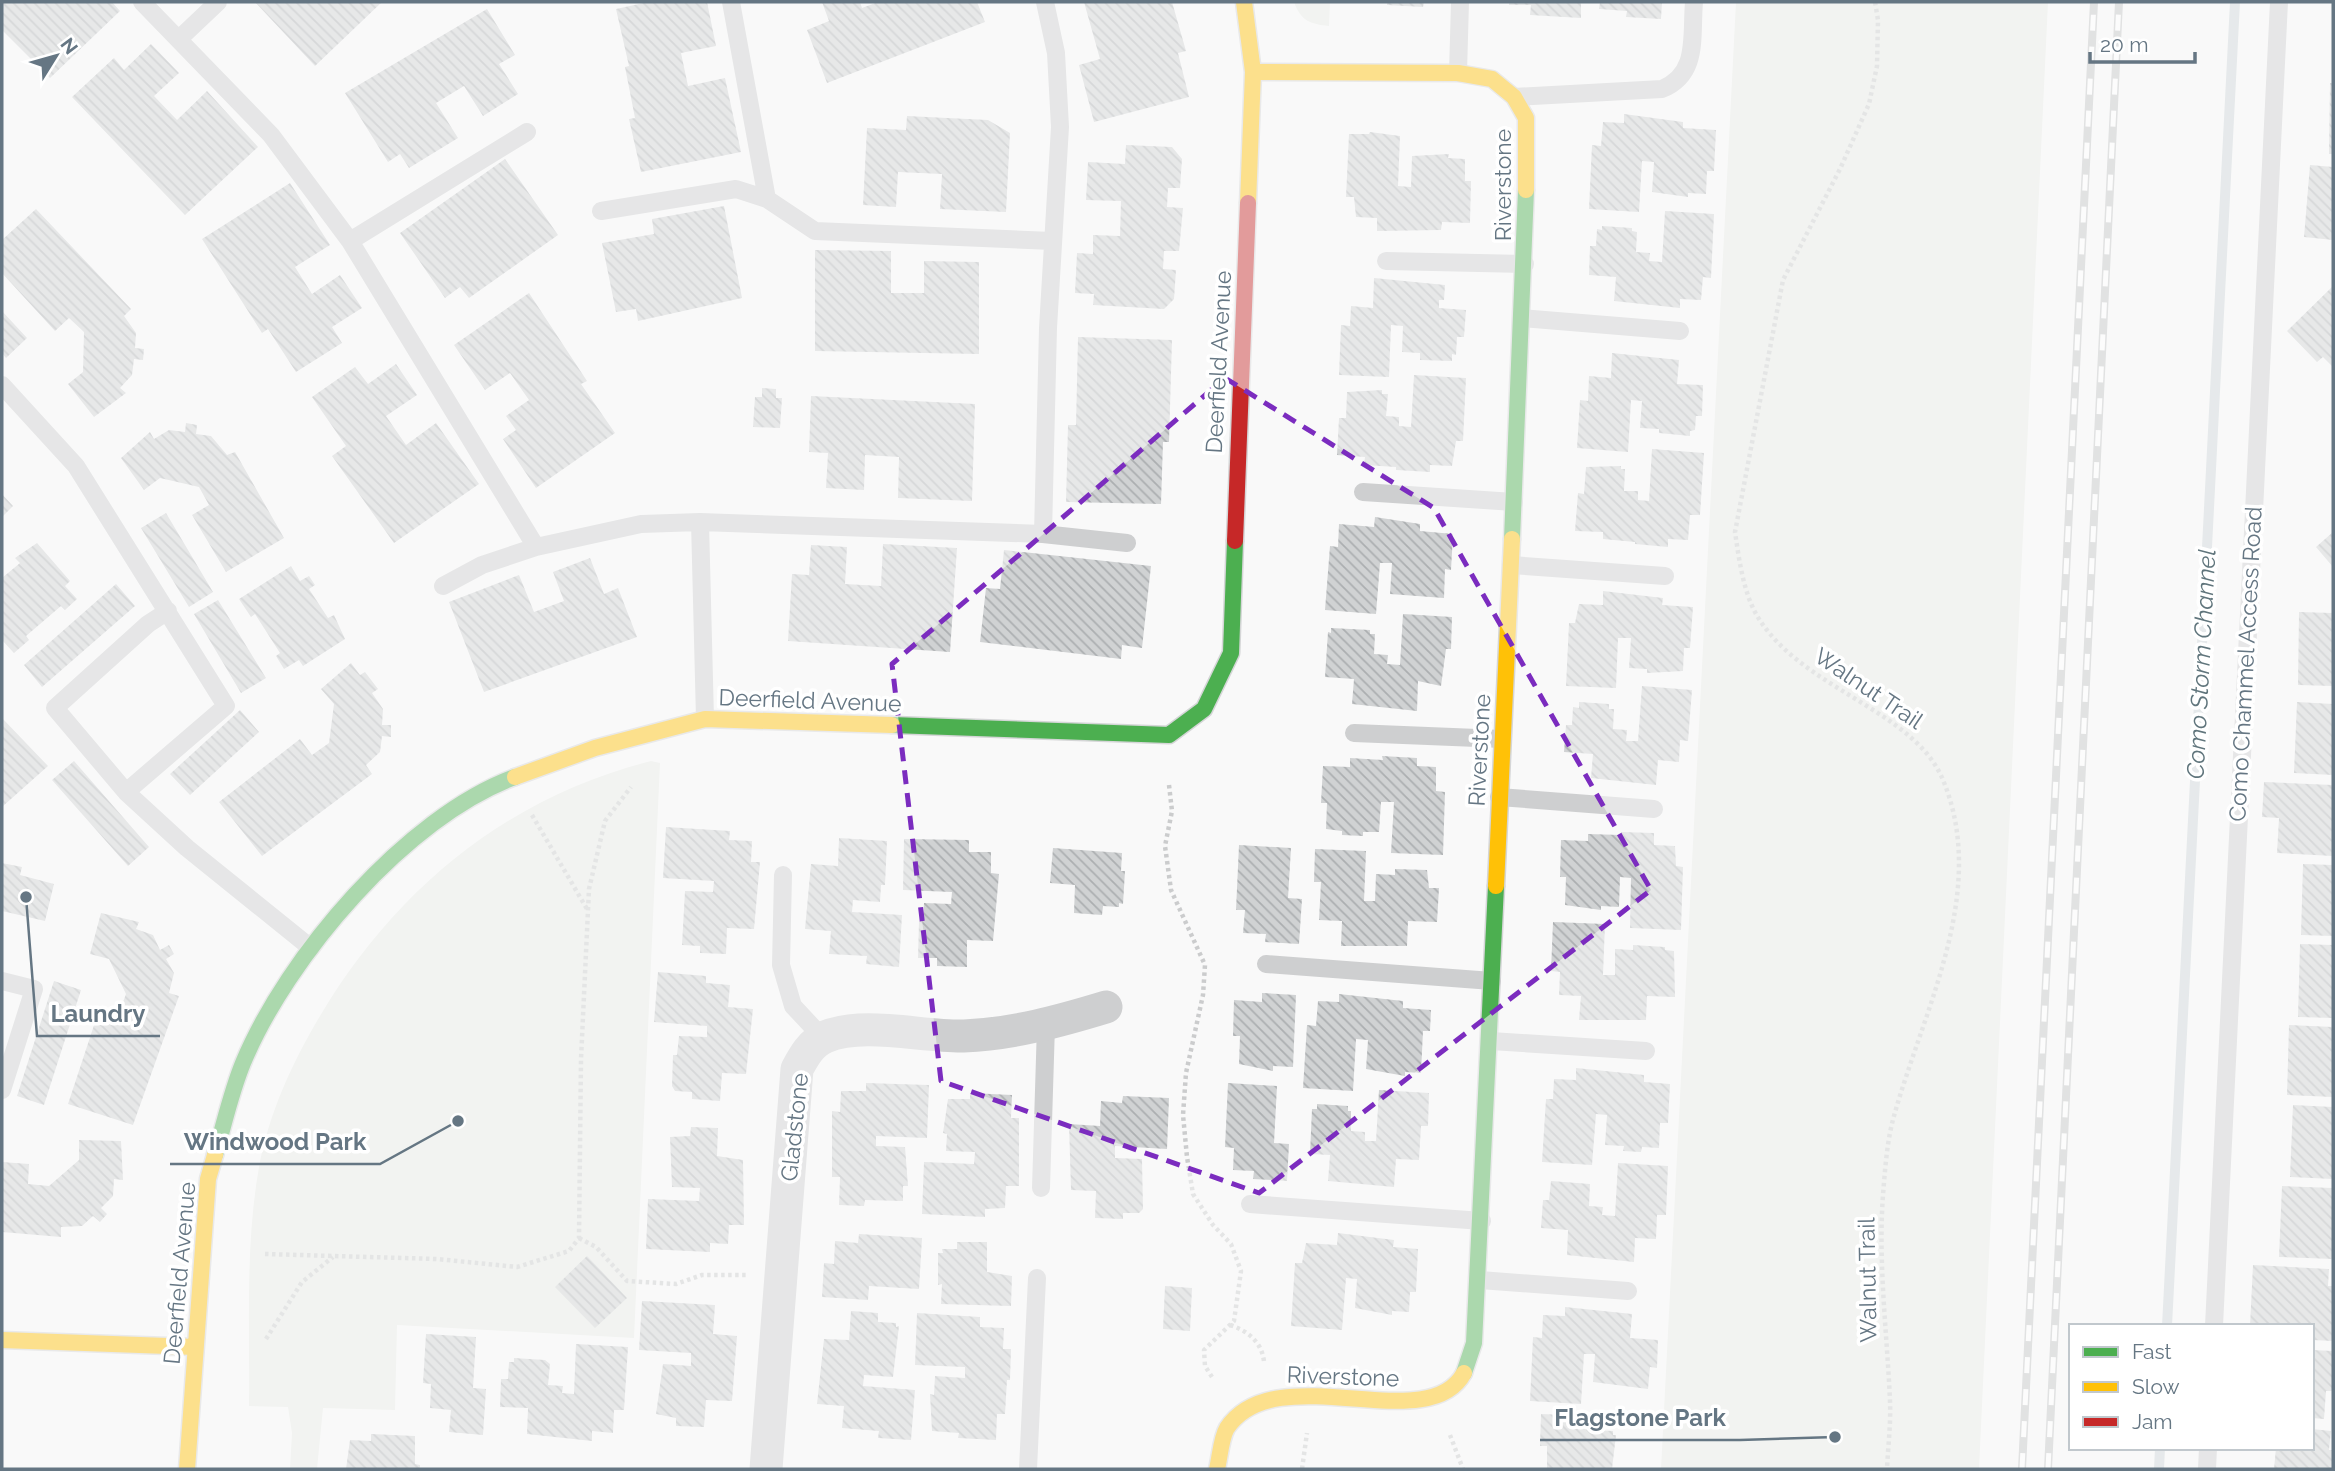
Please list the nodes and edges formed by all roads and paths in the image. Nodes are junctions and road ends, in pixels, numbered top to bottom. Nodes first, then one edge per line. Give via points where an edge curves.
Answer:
1 (142, 2) edge
2 (218, 2) edge
3 (731, 2) edge
4 (1045, 2) edge
5 (1244, 2) edge
6 (1460, 2) edge
7 (1694, 2) edge
8 (1875, 2) edge
9 (2279, 2) edge
10 (180, 38) junction
11 (1253, 72) junction
12 (1458, 73) junction
13 (1514, 97) junction
14 (527, 132) dead end
15 (767, 199) junction
16 (601, 211) dead end
17 (350, 241) junction
18 (1052, 241) junction
19 (1385, 261) dead end
20 (1525, 264) junction
21 (1521, 318) junction
22 (1680, 331) dead end
23 (2, 385) edge
24 (1363, 492) dead end
25 (1514, 502) junction
26 (700, 522) junction
27 (1043, 534) junction
28 (1126, 543) dead end
29 (536, 547) junction
30 (1511, 565) junction
31 (1665, 576) dead end
32 (443, 586) dead end
33 (168, 611) junction
34 (705, 719) junction
35 (1354, 733) dead end
36 (1502, 739) junction
37 (1169, 785) dead end
38 (631, 788) dead end
39 (126, 792) junction
40 (1499, 797) junction
41 (1654, 809) dead end
42 (532, 815) dead end
43 (783, 876) dead end
44 (588, 910) junction
45 (311, 948) junction
46 (1266, 964) dead end
47 (2, 981) edge
48 (1492, 981) junction
49 (1106, 1007) dead end
50 (1046, 1025) junction
51 (823, 1038) junction
52 (1491, 1041) junction
53 (1646, 1051) dead end
54 (2, 1090) edge
55 (1041, 1188) dead end
56 (1251, 1204) dead end
57 (1482, 1220) junction
58 (579, 1238) junction
59 (264, 1254) dead end
60 (334, 1256) junction
61 (749, 1275) dead end
62 (1037, 1278) dead end
63 (1480, 1280) junction
64 (1628, 1291) dead end
65 (2214, 1324) edge
66 (1230, 1325) junction
67 (266, 1339) dead end
68 (2, 1340) edge
69 (195, 1347) junction
70 (1264, 1362) dead end
71 (1212, 1377) dead end
72 (1450, 1434) dead end
73 (2208, 1450) edge
74 (187, 1469) edge
75 (766, 1469) edge
76 (1028, 1469) edge
77 (1217, 1469) edge
78 (1463, 1469) edge
79 (1887, 1469) edge
80 (2207, 1469) edge

1 - 10 lane
2 - 10 lane
3 - 15 lane
4 - 18 lane via 1056,52 1060,127
5 - 11 street, Deerfield Avenue
6 - 12 lane
7 - 13 lane via 1688,71 1676,83 1662,89
8 - 79 path, Walnut Trail via 1877,66 1869,104 1783,280 1735,532 1756,614 1788,653 1917,740 1942,776 1961,843 1960,891 1893,1119 1883,1195 1890,1403
9 - 65 lane, Como Chammel Access Road
10 - 17 lane via 271,135
11 - 12 street, Riverstone
11 - 34 street, Deerfield Avenue via 1231,653 1204,709 1169,735
12 - 13 street, Riverstone via 1492,79
13 - 20 street, Riverstone via 1526,118
14 - 17 lane
15 - 16 lane via 736,189
15 - 18 lane via 815,232
17 - 29 lane
18 - 27 lane
19 - 20 lane
20 - 21 street, Riverstone
21 - 22 lane
21 - 25 street, Riverstone
23 - 33 lane via 76,466
24 - 25 lane
25 - 30 street, Riverstone
26 - 27 lane
26 - 29 lane via 641,524
26 - 34 lane
27 - 28 lane
29 - 32 lane via 482,565
30 - 31 lane
30 - 36 street, Riverstone
33 - 39 lane via 226,706
33 - 39 lane via 55,708
34 - 45 street, Deerfield Avenue via 594,748 493,785 406,843 346,904
35 - 36 lane
36 - 40 street, Riverstone
37 - 66 path via 1172,811 1165,846 1171,890 1205,965 1186,1073 1187,1157 1193,1194 1231,1244 1241,1271
38 - 44 path via 605,821
39 - 45 lane
40 - 41 lane
40 - 48 street, Riverstone
42 - 44 path
43 - 51 lane via 781,965 793,1006
44 - 58 path
45 - 69 street, Deerfield Avenue via 292,972 243,1063 208,1179
46 - 48 lane
47 - 54 lane via 34,989
48 - 52 street, Riverstone
49 - 50 street
50 - 51 street via 964,1036 848,1031
50 - 55 lane
51 - 75 street, Gladstone via 808,1050 797,1069
52 - 53 lane
52 - 57 street, Riverstone
56 - 57 lane
57 - 63 street, Riverstone
58 - 60 path via 569,1251 517,1267
58 - 61 path via 596,1247 627,1281 676,1284 702,1275
59 - 60 path
60 - 67 path via 302,1282
62 - 76 lane
63 - 64 lane
63 - 77 street, Riverstone via 1474,1343 1455,1386 1413,1402 1270,1396 1251,1404 1234,1420 1217,1455
66 - 70 path via 1252,1336
66 - 71 path via 1204,1350 1205,1366
68 - 69 street
69 - 74 street, Deerfield Avenue
72 - 78 path
73 - 80 lane

